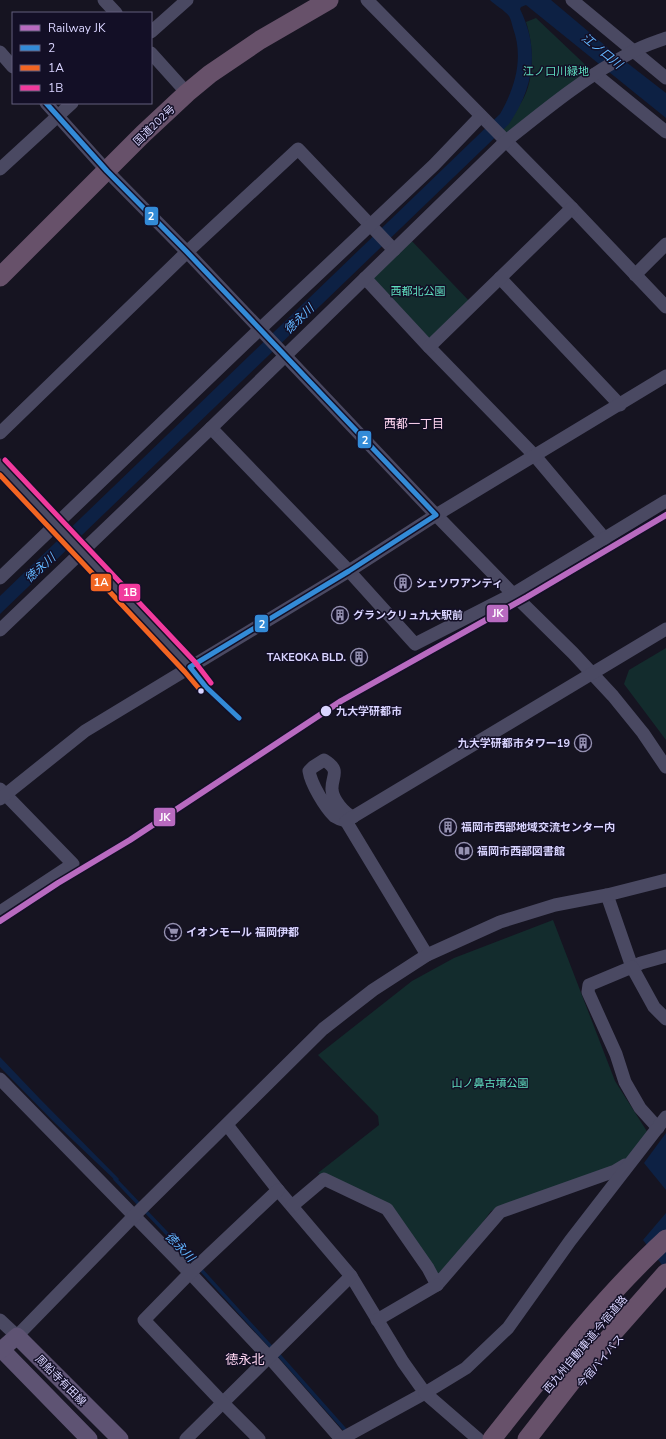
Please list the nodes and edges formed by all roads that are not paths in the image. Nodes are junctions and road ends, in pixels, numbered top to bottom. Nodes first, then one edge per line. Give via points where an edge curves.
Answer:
1 (104, 0) edge
2 (187, 0) edge
3 (329, 0) edge
4 (367, 0) edge
5 (572, 0) edge
6 (115, 12) edge
7 (152, 31) edge
8 (666, 38) edge
9 (0, 52) edge
10 (633, 52) junction
11 (152, 54) edge
12 (12, 66) edge
13 (595, 74) junction
14 (666, 78) edge
15 (187, 93) junction
16 (47, 104) edge
17 (71, 104) edge
18 (58, 116) junction
19 (481, 116) junction
20 (666, 132) edge
21 (506, 141) junction
22 (0, 169) edge
23 (107, 171) junction
24 (572, 208) junction
25 (370, 225) junction
26 (666, 244) edge
27 (394, 250) junction
28 (187, 252) junction
29 (635, 275) junction
30 (0, 277) edge
31 (365, 278) junction
32 (500, 278) junction
33 (666, 307) edge
34 (260, 329) junction
35 (429, 347) junction
36 (285, 356) junction
37 (666, 376) edge
38 (620, 405) junction
39 (211, 428) junction
40 (0, 433) edge
41 (534, 456) junction
42 (0, 465) edge
43 (666, 501) edge
44 (436, 515) junction
45 (56, 524) junction
46 (605, 539) junction
47 (82, 552) junction
48 (349, 571) junction
49 (0, 578) edge
50 (513, 594) junction
51 (666, 629) edge
52 (0, 630) edge
53 (190, 667) junction
54 (591, 674) junction
55 (666, 767) edge
56 (2, 794) edge
57 (666, 880) edge
58 (607, 895) junction
59 (0, 912) edge
60 (427, 955) junction
61 (666, 956) edge
62 (632, 967) junction
63 (666, 1019) edge
64 (0, 1079) edge
65 (666, 1116) edge
66 (227, 1125) junction
67 (658, 1128) junction
68 (630, 1163) junction
69 (278, 1190) junction
70 (292, 1206) junction
71 (134, 1216) junction
72 (666, 1239) edge
73 (666, 1251) edge
74 (666, 1273) edge
75 (190, 1274) junction
76 (350, 1276) junction
77 (666, 1284) edge
78 (437, 1285) junction
79 (0, 1320) edge
80 (377, 1320) junction
81 (17, 1336) junction
82 (1, 1350) edge
83 (269, 1357) junction
84 (425, 1393) junction
85 (222, 1403) junction
86 (89, 1439) edge
87 (120, 1439) edge
88 (186, 1439) edge
89 (260, 1439) edge
90 (341, 1439) edge
91 (478, 1439) edge
92 (492, 1439) edge
93 (507, 1439) edge
94 (527, 1439) edge
95 (536, 1439) edge

1 - 6 street
2 - 7 street
3 - 15 highway, 国道202号 via 260,40
4 - 19 street
5 - 10 street
8 - 10 street
9 - 12 street
10 - 13 street
10 - 14 street
11 - 15 street
13 - 20 street
13 - 21 street
15 - 23 highway, 国道202号
16 - 18 street
17 - 18 street
18 - 22 street
18 - 23 street
19 - 21 street
19 - 25 street via 434,165
21 - 24 street
21 - 27 street
23 - 28 street
23 - 30 highway, 国道202号
24 - 29 street
24 - 32 street
25 - 27 street
25 - 28 street via 298,149
25 - 34 street
26 - 29 street
27 - 31 street
28 - 34 street
28 - 40 street
29 - 33 street
31 - 35 street
31 - 36 street
32 - 35 street
32 - 38 street
34 - 36 street
34 - 45 street
35 - 41 street
36 - 39 street
36 - 44 street
37 - 38 street
38 - 41 street
39 - 47 street
39 - 48 street
41 - 44 street
41 - 46 street
42 - 45 street
43 - 46 street
44 - 48 street
44 - 50 street
45 - 47 street
45 - 49 street
46 - 50 street
47 - 52 street
47 - 53 street
48 - 50 street via 415,644
48 - 53 street
50 - 54 street via 573,652
51 - 54 street
53 - 56 street via 85,731
54 - 55 street via 643,733
54 - 60 street via 349,819
56 - 59 street via 73,864
57 - 58 street
58 - 60 street via 555,905 500,922
58 - 62 street
60 - 66 street via 373,990 322,1029
61 - 62 street
62 - 63 street via 654,1007
62 - 67 street via 589,985 588,992 616,1054 625,1082 640,1108
64 - 71 street
65 - 67 street
66 - 69 street
66 - 71 street
67 - 68 street
68 - 78 street via 615,1171 500,1212
68 - 84 street via 508,1328 466,1368
69 - 70 street
69 - 75 street
70 - 76 street
70 - 78 street via 324,1179 387,1209
71 - 75 street
71 - 81 street
72 - 92 highway via 583,1326
73 - 93 highway, 西九州自動車道;今宿道路 via 611,1312
74 - 94 highway, 西九州自動車道;今宿道路 via 583,1366
75 - 83 street
75 - 85 street via 144,1320
76 - 80 street
76 - 83 street
77 - 95 highway, 今宿バイパス
78 - 80 street
79 - 81 street
80 - 84 street
81 - 82 main road, 周船寺有田線
81 - 87 main road, 周船寺有田線
82 - 86 main road, 周船寺有田線
83 - 85 street
83 - 90 street
84 - 90 street
84 - 91 street
85 - 88 street
85 - 89 street

